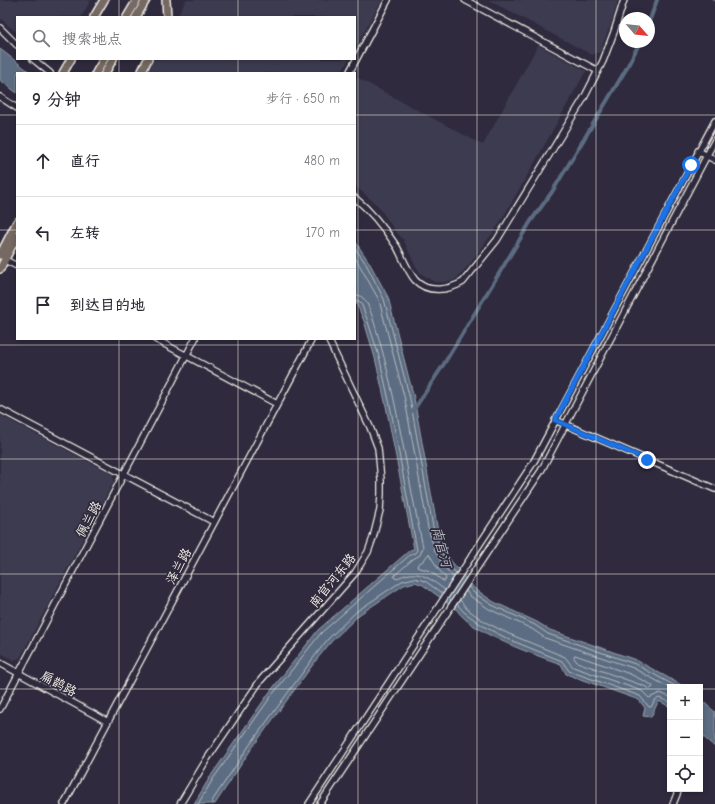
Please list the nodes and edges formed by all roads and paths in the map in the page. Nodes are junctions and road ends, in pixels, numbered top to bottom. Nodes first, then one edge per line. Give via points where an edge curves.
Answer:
1 (104, 0) edge
2 (137, 0) edge
3 (146, 0) edge
4 (166, 0) edge
5 (388, 0) edge
6 (465, 0) edge
7 (624, 0) edge
8 (95, 16) edge
9 (128, 16) edge
10 (137, 16) edge
11 (166, 16) edge
12 (0, 28) edge
13 (0, 35) edge
14 (15, 43) edge
15 (35, 60) edge
16 (70, 60) edge
17 (103, 60) edge
18 (112, 60) edge
19 (148, 60) edge
20 (356, 60) edge
21 (356, 60) edge
22 (598, 71) junction
23 (49, 72) edge
24 (64, 72) edge
25 (97, 72) edge
26 (106, 72) edge
27 (142, 72) edge
28 (350, 72) edge
29 (0, 97) edge
30 (16, 107) edge
31 (715, 121) edge
32 (715, 140) edge
33 (698, 151) junction
34 (707, 156) junction
35 (715, 160) edge
36 (356, 199) edge
37 (16, 224) edge
38 (16, 237) edge
39 (2, 257) edge
40 (16, 265) edge
41 (0, 269) edge
42 (157, 340) edge
43 (194, 340) edge
44 (311, 340) edge
45 (326, 340) edge
46 (186, 356) junction
47 (278, 404) junction
48 (0, 409) edge
49 (555, 420) junction
50 (566, 425) junction
51 (124, 474) junction
52 (715, 489) edge
53 (214, 522) junction
54 (0, 663) edge
55 (19, 673) junction
56 (0, 709) edge
57 (108, 722) junction
58 (678, 792) edge
59 (64, 804) edge
60 (180, 804) edge
61 (309, 804) edge
62 (320, 804) edge
63 (673, 804) edge

1 - 8 main road
2 - 9 main road
3 - 10 main road
4 - 11 main road
5 - 20 street
6 - 22 street
7 - 22 street
12 - 14 street
13 - 14 street
15 - 23 street
16 - 24 main road
17 - 25 main road
18 - 26 main road
19 - 27 main road
21 - 28 street
22 - 36 street via 498,240 463,282 456,286 443,290 416,281 383,227 368,208
29 - 30 street
31 - 33 street
32 - 34 street
33 - 34 street
33 - 49 street
34 - 35 street
34 - 50 street
37 - 39 main road
38 - 39 main road
39 - 40 street
39 - 41 main road
42 - 46 street
43 - 46 street, 佩兰路
44 - 47 street, 泽兰路
45 - 60 street, 南官河东路 via 378,448 382,480 380,510 373,538 355,573 256,687
46 - 47 street
46 - 51 street, 佩兰路
47 - 53 street, 泽兰路
48 - 51 street
49 - 50 street
49 - 61 street via 533,463
50 - 52 street
50 - 62 street via 541,471
51 - 53 street
51 - 55 street, 佩兰路
53 - 57 street, 泽兰路
54 - 55 street, 扁鹊路
55 - 56 street, 佩兰路
55 - 57 street, 扁鹊路
57 - 59 street, 泽兰路
58 - 63 street

